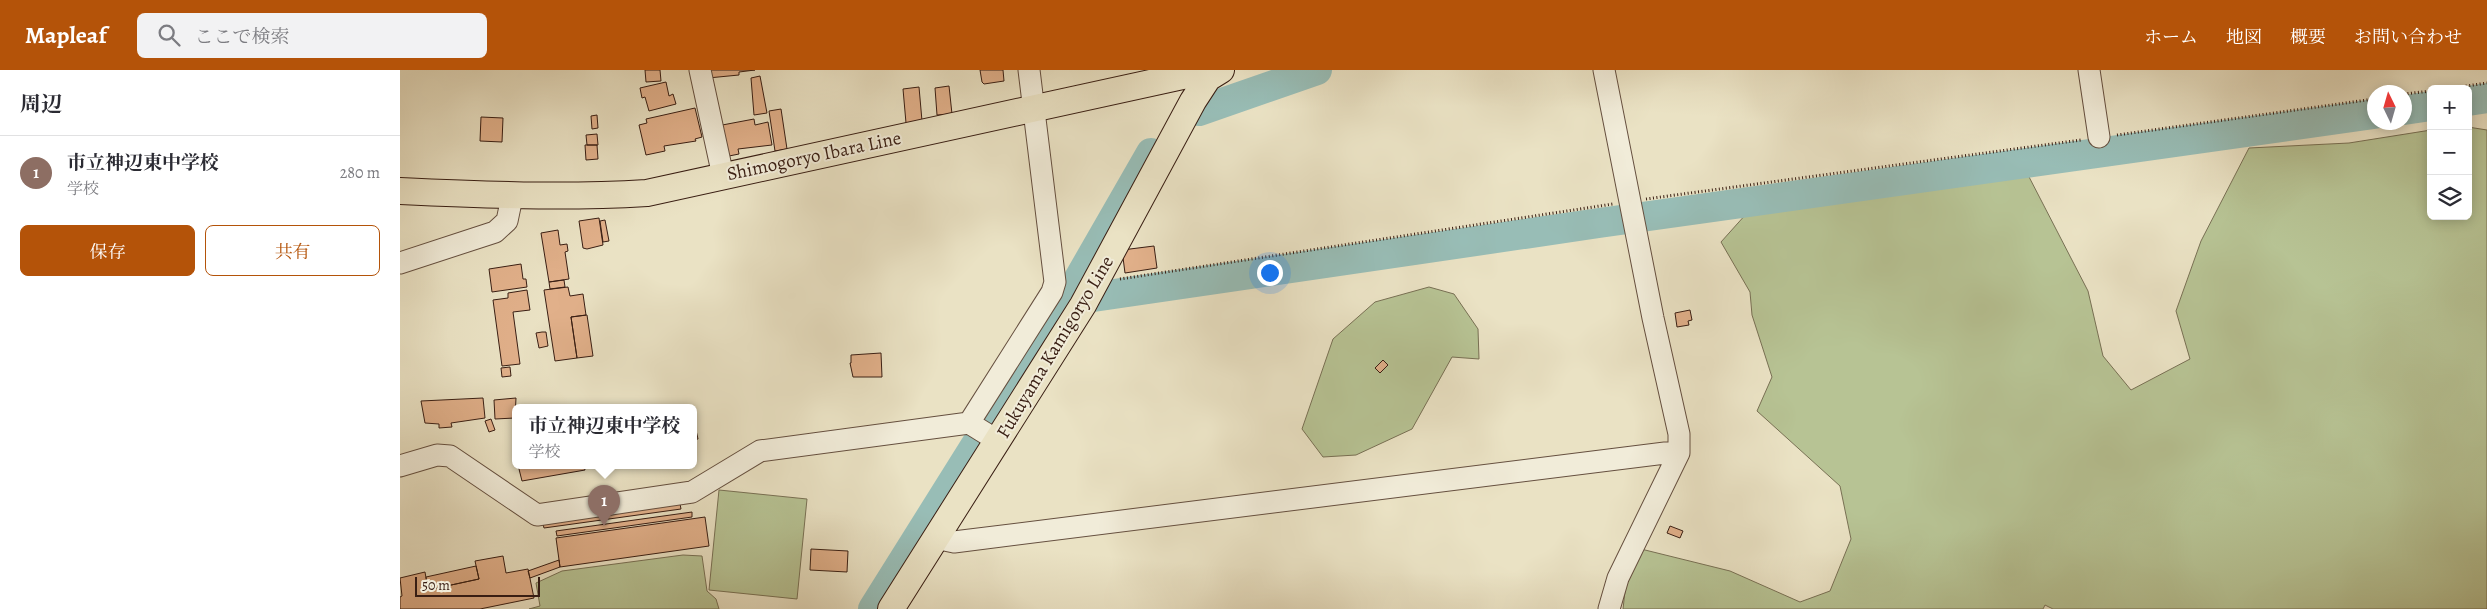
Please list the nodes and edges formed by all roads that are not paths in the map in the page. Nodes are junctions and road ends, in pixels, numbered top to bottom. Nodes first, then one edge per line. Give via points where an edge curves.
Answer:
1 (700, 70) edge
2 (1030, 70) edge
3 (1604, 70) edge
4 (2089, 70) edge
5 (1215, 74) edge
6 (1034, 109) junction
7 (2098, 137) road end
8 (723, 176) junction
9 (400, 191) edge
10 (512, 197) junction
11 (400, 262) edge
12 (971, 424) junction
13 (995, 439) junction
14 (1679, 454) junction
15 (400, 466) edge
16 (934, 538) junction
17 (891, 609) edge
18 (1609, 609) edge

1 - 8 street
2 - 6 street
3 - 14 street via 1680,434
4 - 7 street
5 - 6 main road, Shimogoryo Ibara Line via 1187,75
5 - 13 main road, Fukuyama Kamigoryo Line via 1193,101 1092,290
6 - 8 main road, Shimogoryo Ibara Line
6 - 12 street via 1055,282 1052,292
8 - 10 main road, Shimogoryo Ibara Line via 647,193
9 - 10 main road, Shimogoryo Ibara Line
10 - 11 street via 507,221 495,232
12 - 13 street
12 - 15 street via 760,451 692,492 537,515 450,456 437,455
13 - 16 main road, Fukuyama Kamigoryo Line
14 - 16 street via 954,542
14 - 18 street via 1618,578
16 - 17 main road, Fukuyama Kamigoryo Line

